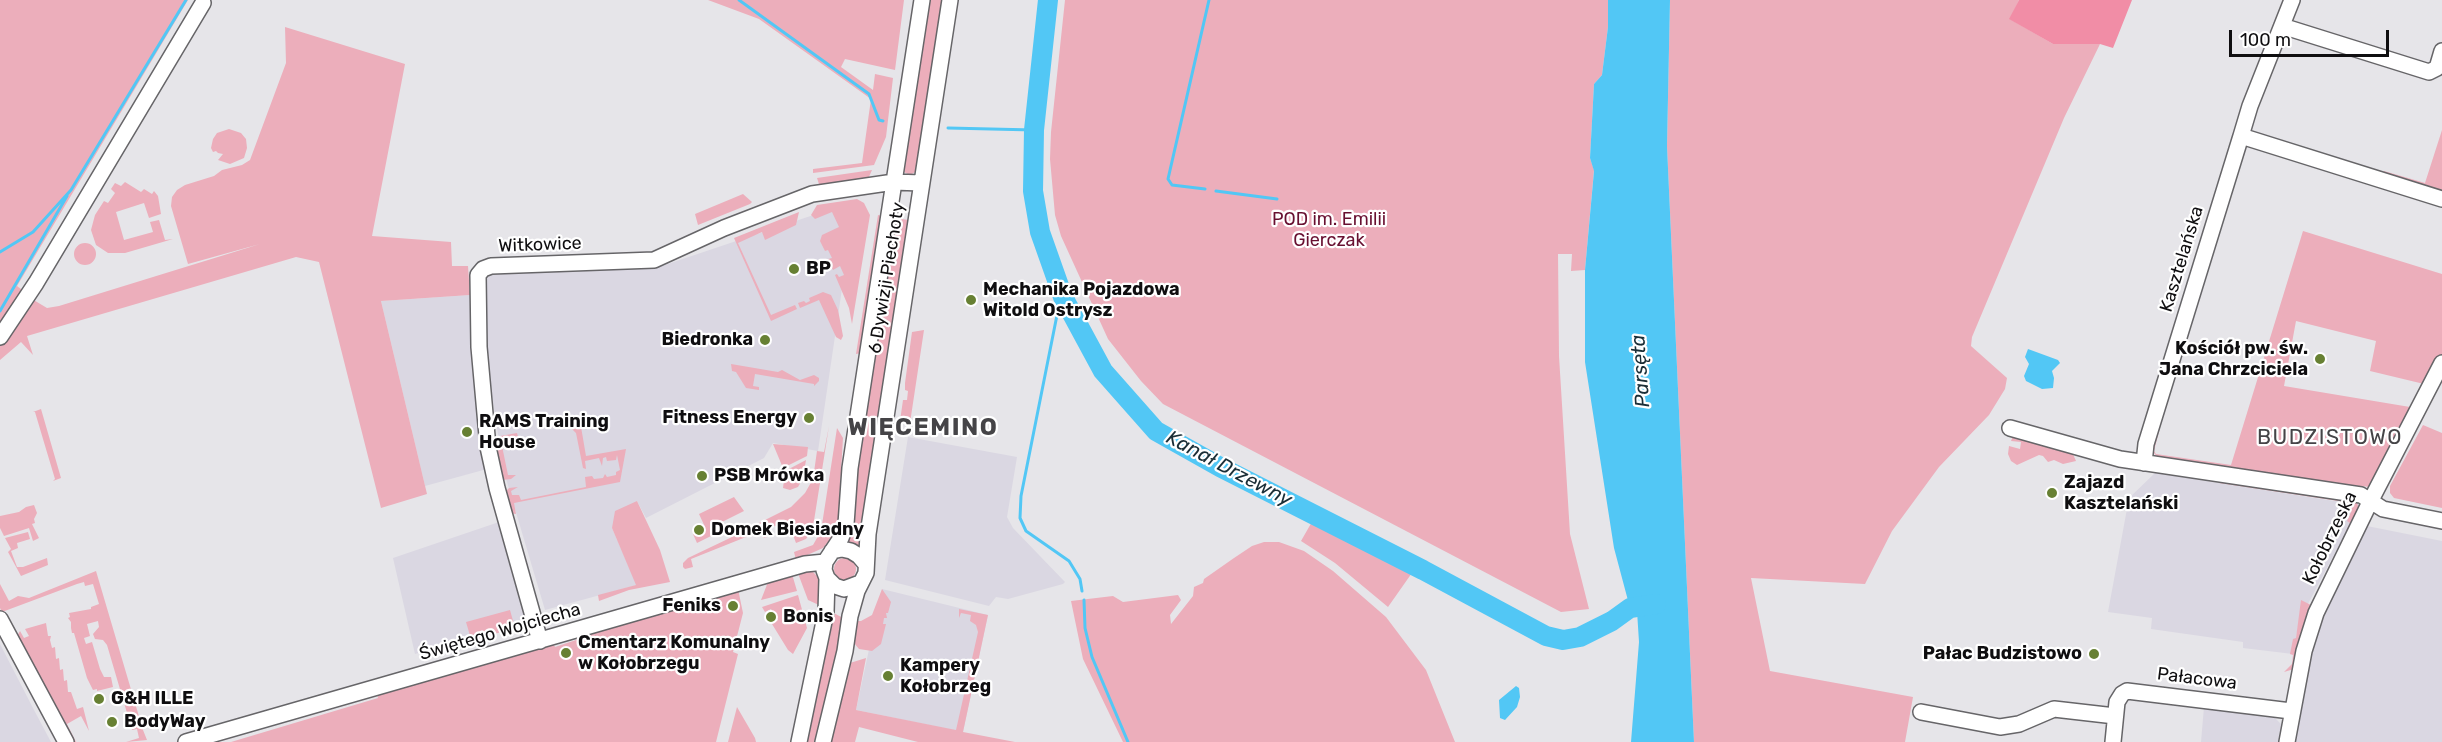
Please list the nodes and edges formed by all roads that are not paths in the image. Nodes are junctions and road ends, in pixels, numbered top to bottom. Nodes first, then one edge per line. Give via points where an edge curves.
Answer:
1 (922, 0) edge
2 (950, 0) edge
3 (2292, 0) edge
4 (203, 3) dead end
5 (2282, 26) junction
6 (2442, 51) edge
7 (2241, 136) junction
8 (894, 182) junction
9 (921, 183) junction
10 (2442, 199) edge
11 (0, 337) edge
12 (2442, 363) edge
13 (2010, 428) dead end
14 (2144, 463) junction
15 (2371, 500) junction
16 (2442, 522) edge
17 (828, 556) junction
18 (865, 563) junction
19 (827, 578) junction
20 (860, 583) junction
21 (0, 619) edge
22 (540, 641) junction
23 (2291, 711) junction
24 (1921, 712) dead end
25 (2115, 716) junction
26 (66, 742) edge
27 (186, 742) edge
28 (799, 742) edge
29 (823, 742) edge
30 (2113, 742) edge
31 (2287, 742) edge

1 - 8 street, 6 Dywizji Piechoty
2 - 9 street, 6 Dywizji Piechoty
3 - 5 street, Kasztelańska
4 - 11 street
5 - 6 street via 2429,72 2437,68
5 - 7 street, Kasztelańska
7 - 10 street
7 - 14 street, Kasztelańska via 2146,444
8 - 9 street
8 - 17 street, 6 Dywizji Piechoty via 848,482 847,517 841,538
8 - 22 street, Witkowice via 812,194 654,260 491,266 478,275 478,346 488,447
9 - 18 street, 6 Dywizji Piechoty
12 - 15 street, Kołobrzeska
13 - 14 street
14 - 15 street via 2361,495
15 - 16 street via 2383,509
15 - 23 street, Kołobrzeska via 2316,613
17 - 18 street via 842,549
17 - 19 street via 824,570
17 - 22 street, Świętego Wojciecha
18 - 20 street, 6 Dywizji Piechoty via 866,573
19 - 20 street via 844,589
19 - 28 street via 821,641
20 - 29 street, 6 Dywizji Piechoty
21 - 26 street
22 - 27 street, Świętego Wojciecha
23 - 25 street, Pałacowa via 2133,691 2119,698
23 - 31 street, Kołobrzeska
24 - 25 street via 2000,727 2054,710
25 - 30 street, Pałacowa

